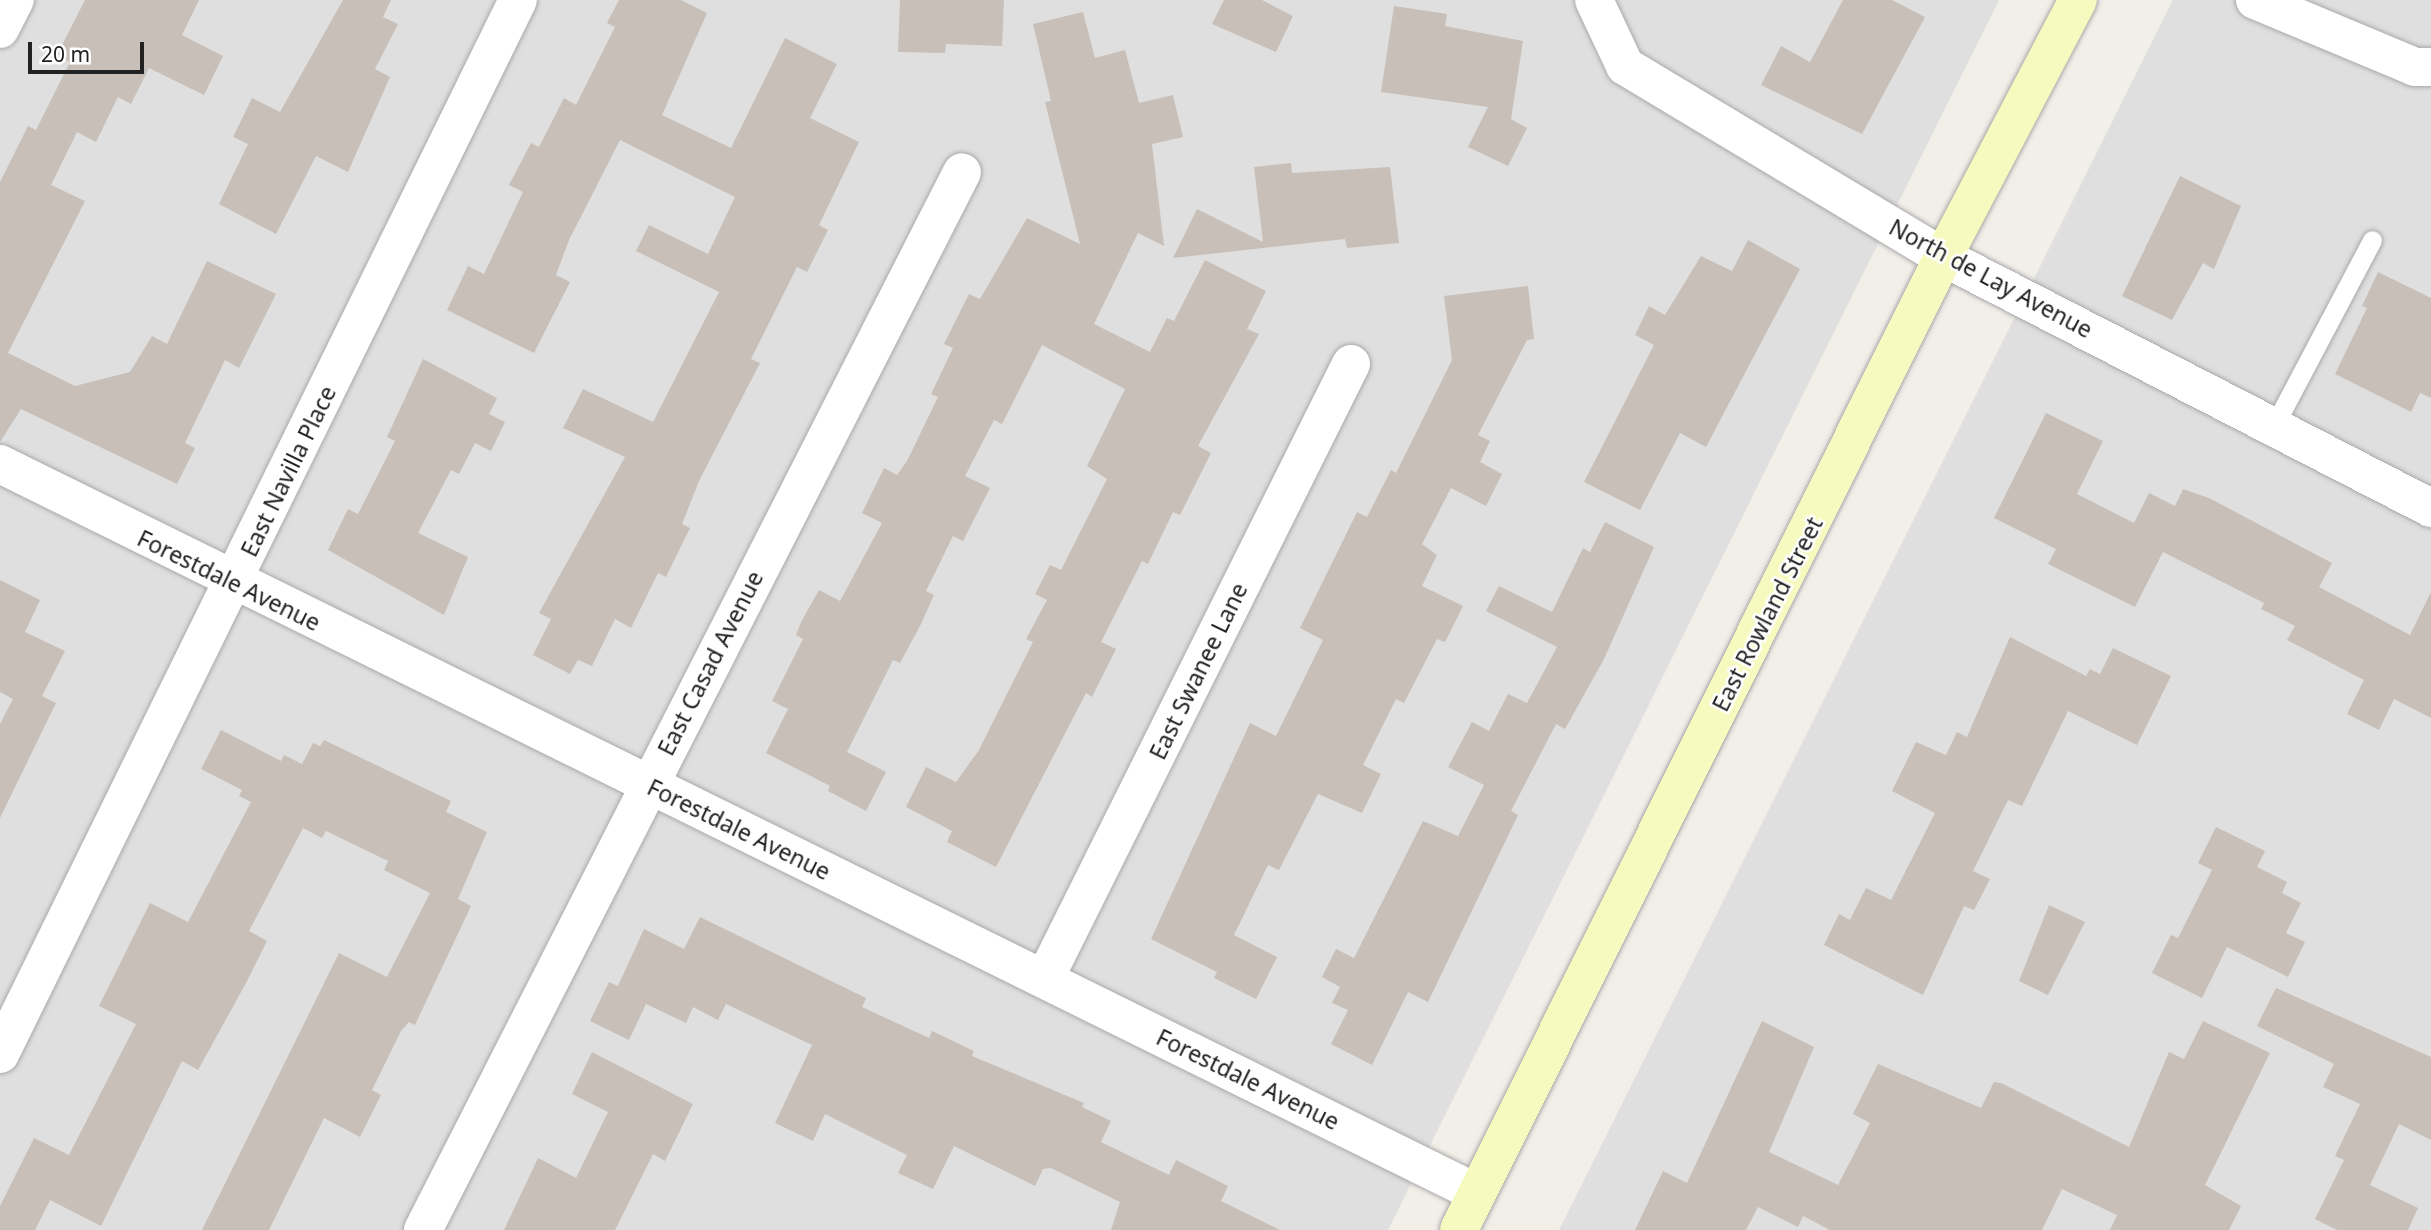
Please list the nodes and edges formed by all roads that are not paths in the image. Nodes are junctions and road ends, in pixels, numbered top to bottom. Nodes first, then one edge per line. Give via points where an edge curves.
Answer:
1 (15, 0) edge
2 (517, 0) edge
3 (1594, 0) edge
4 (2078, 0) edge
5 (2255, 0) edge
6 (0, 29) edge
7 (2431, 67) edge
8 (962, 172) dead end
9 (2372, 240) dead end
10 (1943, 257) junction
11 (1351, 364) dead end
12 (2274, 426) junction
13 (0, 464) edge
14 (2431, 508) edge
15 (233, 583) junction
16 (647, 784) junction
17 (1045, 978) junction
18 (0, 1054) edge
19 (1478, 1193) junction
20 (423, 1230) edge
21 (1459, 1230) edge

1 - 6 street
2 - 15 street, East Navilla Place
3 - 10 street, North de Lay Avenue via 1625,66
4 - 10 main road, East Rowland Street
5 - 7 street via 2415,67
8 - 16 street, East Casad Avenue
9 - 12 lane
10 - 12 street, North de Lay Avenue
10 - 19 main road, East Rowland Street
11 - 17 street, East Swanee Lane
12 - 14 street, North de Lay Avenue
13 - 15 street, Forestdale Avenue
15 - 16 street, Forestdale Avenue
15 - 18 street, East Navilla Place
16 - 17 street, Forestdale Avenue
16 - 20 street, East Casad Avenue
17 - 19 street, Forestdale Avenue
19 - 21 main road, East Rowland Street

